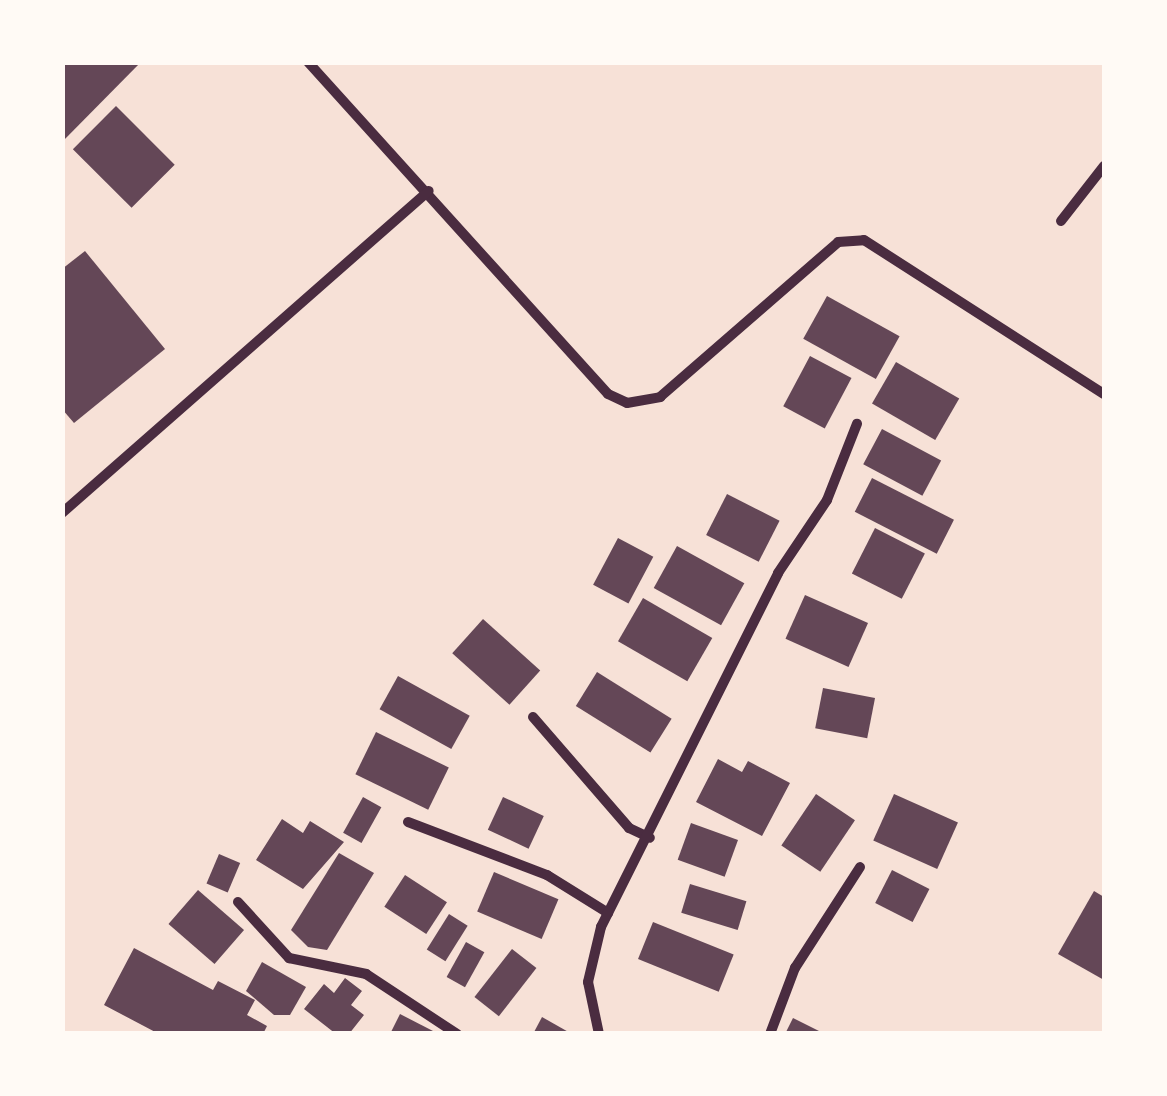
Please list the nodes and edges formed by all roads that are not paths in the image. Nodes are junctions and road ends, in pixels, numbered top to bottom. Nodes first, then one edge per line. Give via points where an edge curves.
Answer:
1 (308, 62) edge
2 (1104, 166) edge
3 (429, 191) junction
4 (1062, 221) dead end
5 (1104, 394) edge
6 (857, 424) dead end
7 (62, 513) edge
8 (533, 717) dead end
9 (408, 822) dead end
10 (650, 838) junction
11 (860, 866) dead end
12 (238, 902) dead end
13 (608, 914) junction
14 (457, 1034) edge
15 (599, 1034) edge
16 (770, 1034) edge

1 - 3 street
2 - 4 street
3 - 5 street via 608,394 627,403 660,397 838,242 864,240
3 - 7 street
6 - 10 street via 827,500 778,574
8 - 10 street via 629,828
9 - 13 street via 547,875
10 - 13 street
11 - 16 street via 795,968
12 - 14 street via 289,958 366,974
13 - 15 street via 588,982

